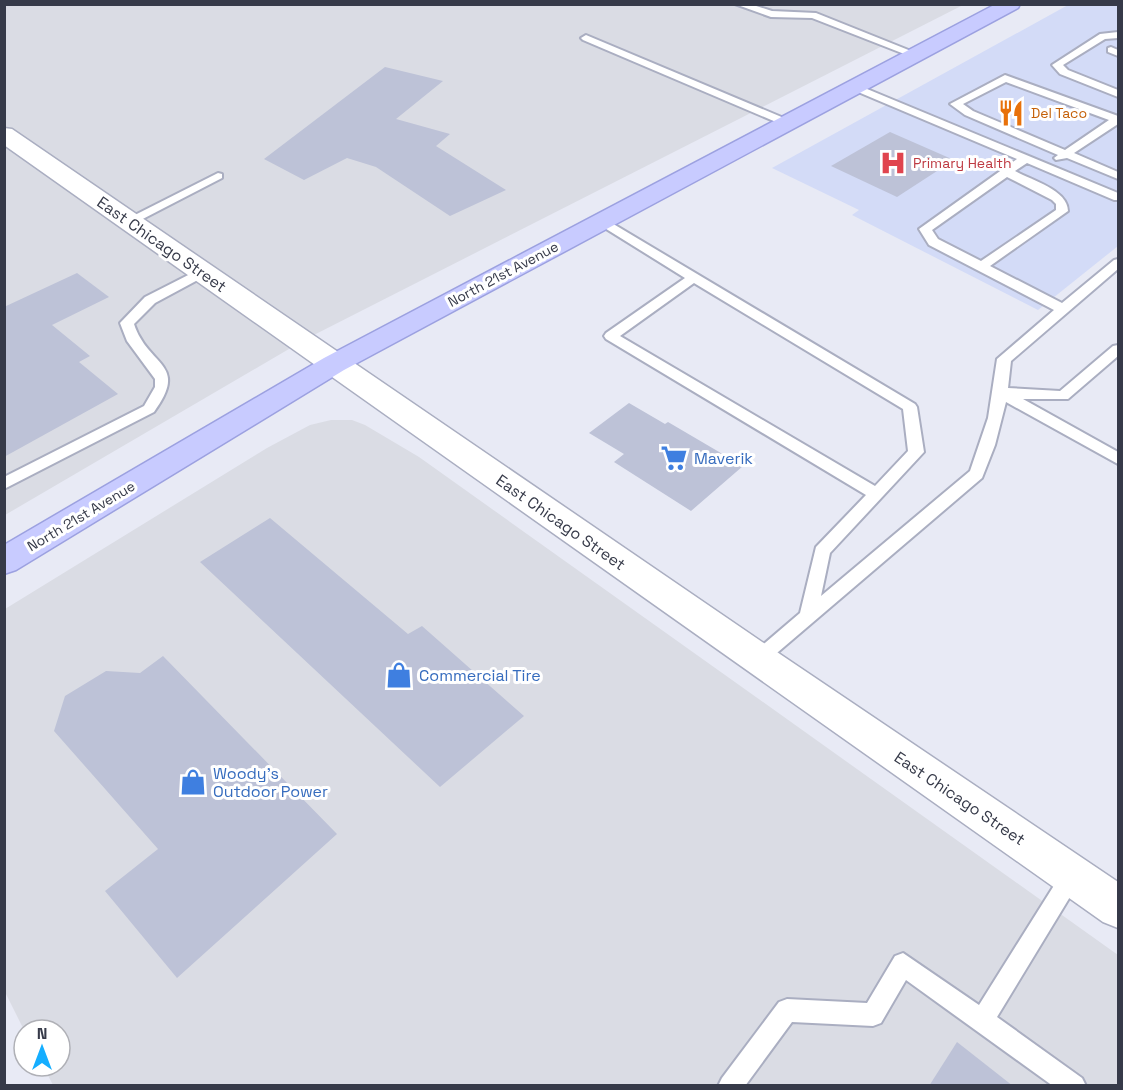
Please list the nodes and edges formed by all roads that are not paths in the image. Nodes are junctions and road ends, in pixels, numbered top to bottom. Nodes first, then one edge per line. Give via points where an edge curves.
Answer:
1 (739, 4) edge
2 (800, 4) edge
3 (1011, 4) edge
4 (813, 15) junction
5 (1119, 35) edge
6 (586, 38) dead end
7 (916, 55) junction
8 (855, 87) junction
9 (1119, 94) edge
10 (1118, 120) edge
11 (787, 123) junction
12 (6, 137) edge
13 (1066, 154) junction
14 (1026, 158) junction
15 (1047, 167) junction
16 (1007, 172) junction
17 (218, 176) dead end
18 (1119, 176) edge
19 (1119, 197) edge
20 (129, 221) junction
21 (602, 222) junction
22 (1119, 263) edge
23 (981, 267) junction
24 (202, 272) junction
25 (694, 277) junction
26 (1063, 309) junction
27 (1119, 349) edge
28 (334, 364) junction
29 (1002, 393) junction
30 (1119, 459) edge
31 (4, 484) edge
32 (876, 494) junction
33 (4, 561) edge
34 (808, 618) junction
35 (758, 659) junction
36 (1072, 875) junction
37 (1119, 907) edge
38 (982, 1021) junction
39 (730, 1086) edge
40 (1074, 1086) edge

1 - 4 lane via 771,14
2 - 4 lane
3 - 7 main road, North 21st Avenue
4 - 7 lane
5 - 9 lane via 1102,36 1057,65
6 - 11 lane
7 - 8 main road, North 21st Avenue
8 - 11 main road, North 21st Avenue
8 - 14 lane
10 - 13 lane
10 - 13 lane via 1005,78 955,104
11 - 21 main road, North 21st Avenue
12 - 20 street, East Chicago Street
13 - 15 lane
13 - 18 lane
14 - 15 lane
14 - 16 lane
15 - 19 lane
16 - 23 lane via 925,229 933,242
16 - 23 lane via 1050,193 1062,204 1062,211
17 - 20 lane
20 - 24 street, East Chicago Street
21 - 25 lane
21 - 28 main road, North 21st Avenue
22 - 26 lane
23 - 26 lane
24 - 28 street, East Chicago Street
24 - 31 lane via 150,300 127,323 134,341 157,365 164,384 149,409
25 - 32 lane via 910,407 916,452
25 - 32 lane via 611,336
26 - 29 lane via 1004,359
27 - 29 lane via 1063,396
28 - 33 main road, North 21st Avenue
28 - 35 street, East Chicago Street
29 - 30 lane
29 - 34 lane via 976,474
32 - 34 lane via 822,551
34 - 35 lane
35 - 36 street, East Chicago Street
36 - 37 street, East Chicago Street
36 - 38 lane
38 - 39 lane via 903,964 873,1016 787,1010
38 - 40 lane

